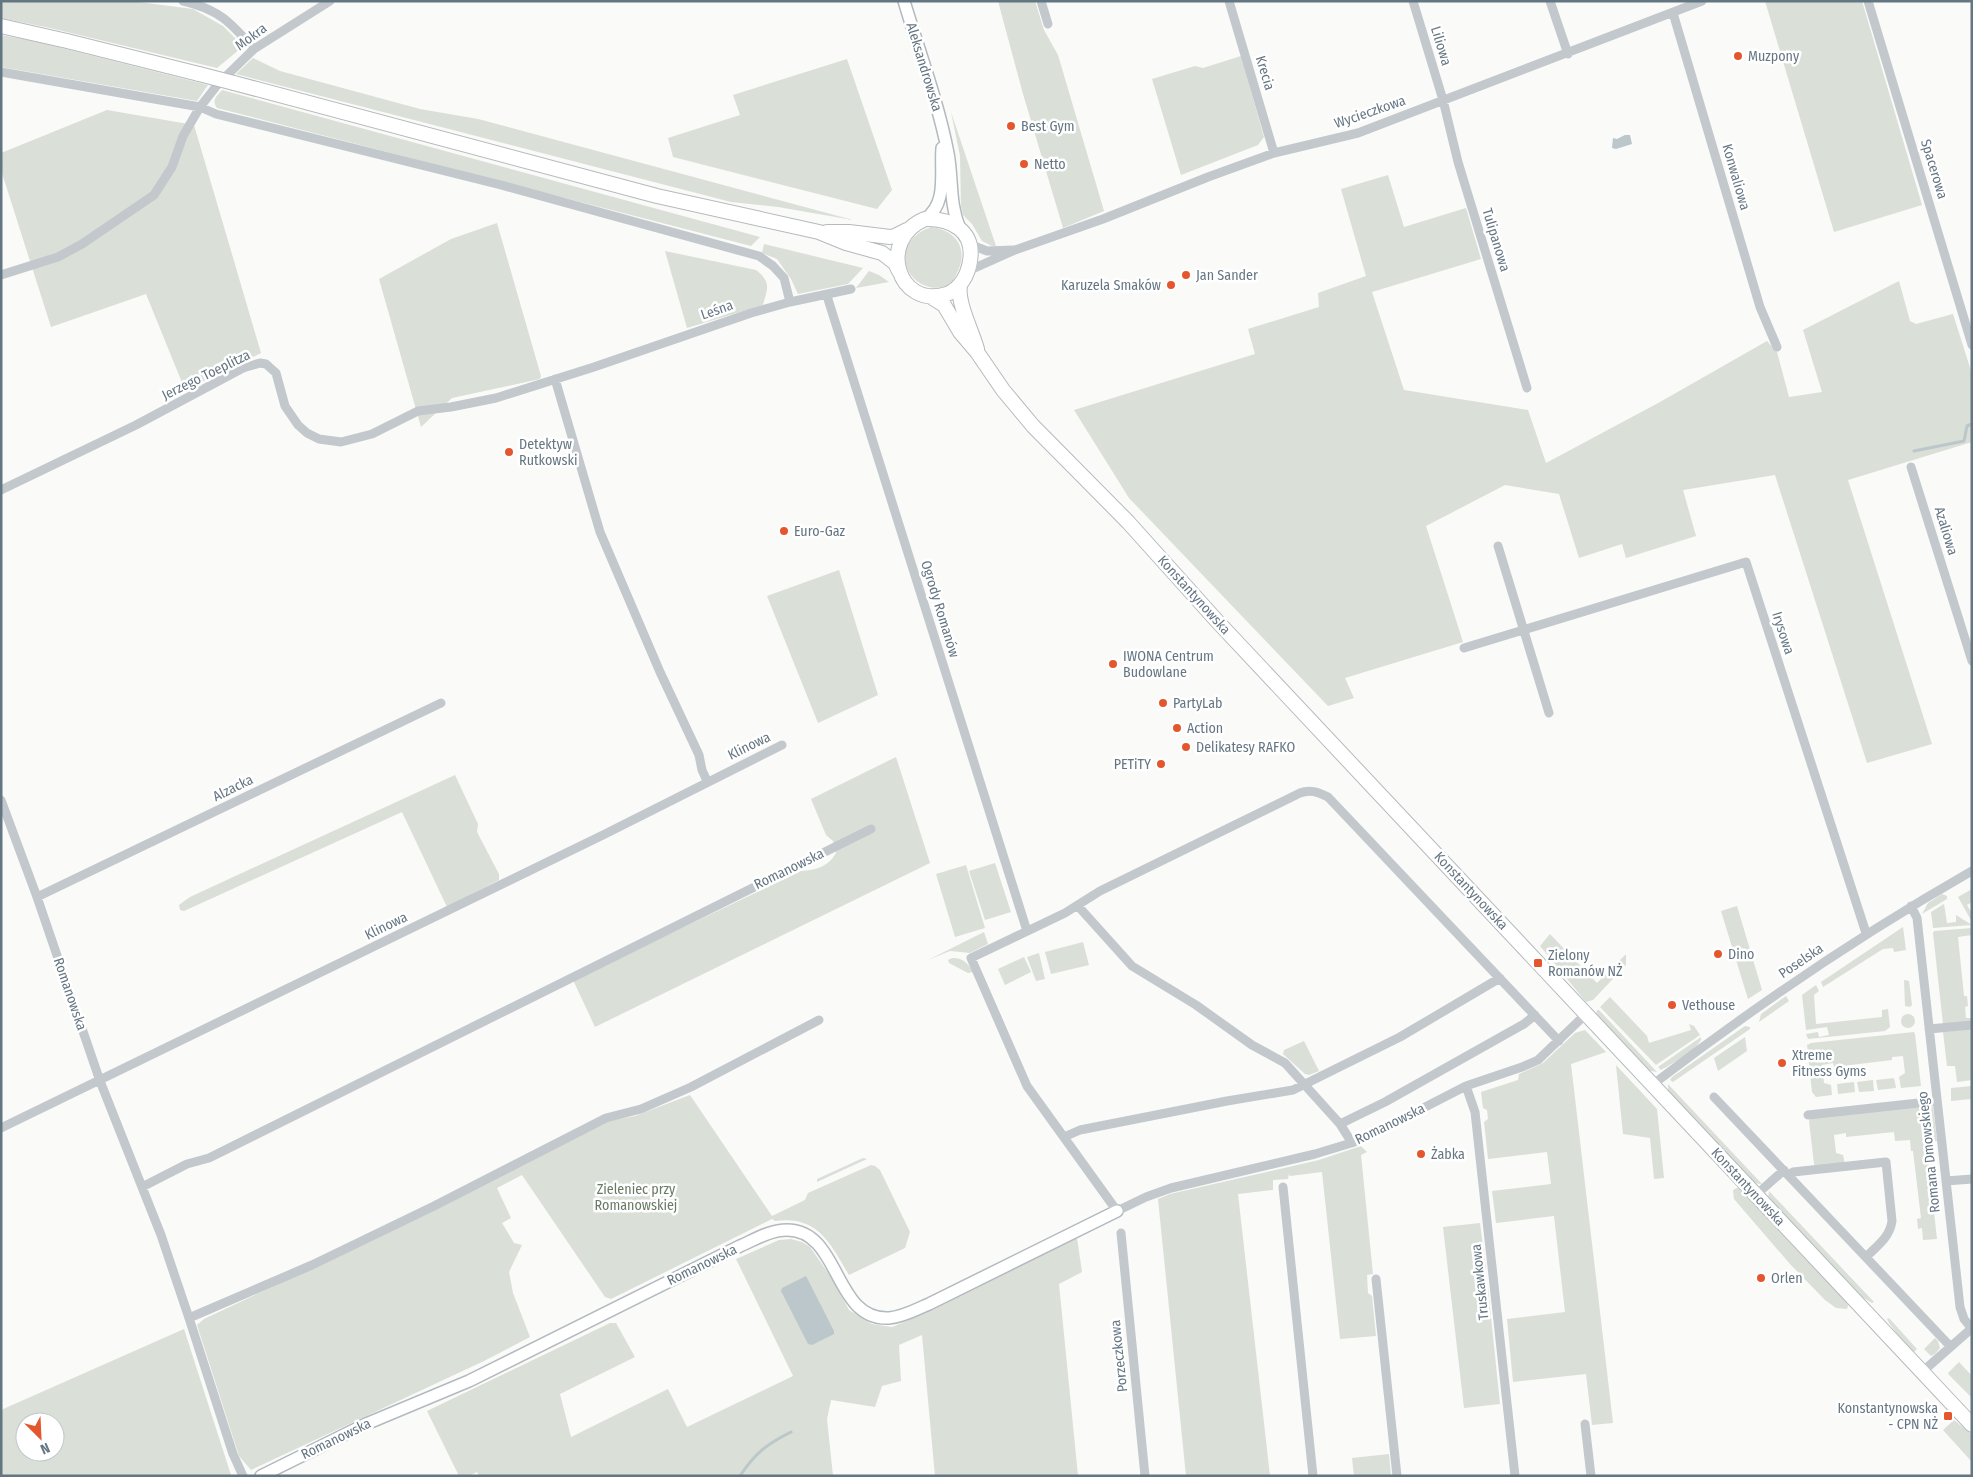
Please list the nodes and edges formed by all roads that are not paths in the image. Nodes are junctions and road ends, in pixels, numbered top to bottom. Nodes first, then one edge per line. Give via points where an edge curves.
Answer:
1 (183, 1) edge
2 (904, 1) edge
3 (1041, 1) edge
4 (1229, 1) edge
5 (1413, 1) edge
6 (1550, 1) edge
7 (1702, 1) edge
8 (1868, 1) edge
9 (329, 2) edge
10 (1684, 5) edge
11 (1673, 13) junction
12 (1048, 24) dead end
13 (1, 26) edge
14 (254, 49) junction
15 (1568, 54) junction
16 (1, 72) edge
17 (1443, 100) junction
18 (200, 107) junction
19 (944, 134) junction
20 (1274, 153) junction
21 (924, 219) junction
22 (960, 229) junction
23 (906, 230) junction
24 (819, 232) junction
25 (969, 244) junction
26 (1015, 250) junction
27 (899, 270) junction
28 (968, 271) junction
29 (1, 275) edge
30 (960, 286) junction
31 (851, 289) dead end
32 (827, 296) junction
33 (931, 297) junction
34 (790, 302) junction
35 (1972, 345) edge
36 (1777, 347) dead end
37 (977, 352) junction
38 (594, 367) joint
39 (555, 380) junction
40 (1527, 388) dead end
41 (1912, 467) dead end
42 (1, 490) edge
43 (1498, 546) dead end
44 (1524, 629) junction
45 (1464, 648) dead end
46 (1972, 661) edge
47 (441, 703) dead end
48 (1549, 713) dead end
49 (782, 745) dead end
50 (707, 781) junction
51 (1, 800) edge
52 (871, 829) dead end
53 (1972, 871) edge
54 (37, 897) junction
55 (1078, 906) junction
56 (1911, 906) junction
57 (1027, 931) junction
58 (1866, 934) junction
59 (1500, 978) junction
60 (1586, 1014) junction
61 (1535, 1015) junction
62 (820, 1020) dead end
63 (1972, 1025) edge
64 (1929, 1029) junction
65 (1559, 1041) junction
66 (100, 1081) junction
67 (1305, 1083) junction
68 (1652, 1085) junction
69 (1466, 1086) junction
70 (1714, 1096) dead end
71 (1937, 1100) junction
72 (1808, 1115) dead end
73 (1340, 1124) junction
74 (1, 1128) edge
75 (1064, 1137) junction
76 (1352, 1143) junction
77 (1786, 1173) junction
78 (1972, 1179) edge
79 (1946, 1181) junction
80 (142, 1187) junction
81 (1283, 1187) dead end
82 (1756, 1196) junction
83 (1117, 1211) junction
84 (1121, 1234) dead end
85 (1866, 1256) junction
86 (1376, 1279) dead end
87 (190, 1318) junction
88 (1971, 1329) edge
89 (1950, 1346) junction
90 (1922, 1372) junction
91 (1585, 1424) dead end
92 (1972, 1424) edge
93 (243, 1476) edge
94 (261, 1476) edge
95 (1145, 1476) edge
96 (1313, 1476) edge
97 (1397, 1476) edge
98 (1515, 1476) edge
99 (1591, 1476) edge

1 - 14 street via 218,13
2 - 19 street, Aleksandrowska
3 - 12 street
4 - 20 street, Krecia
5 - 17 street, Liliowa
6 - 15 street
7 - 10 street, Wycieczkowa
8 - 35 street, Spacerowa
9 - 14 street, Mokra
10 - 11 street, Wycieczkowa
11 - 15 street, Wycieczkowa
11 - 36 street, Konwaliowa via 1760,307
13 - 24 main road, bridge via 234,83 666,198
14 - 18 street, Mokra via 223,78
15 - 17 street, Wycieczkowa
16 - 18 street
17 - 20 street, Wycieczkowa via 1358,133
17 - 40 street, Tulipanowa via 1458,162
18 - 29 street, Mokra via 183,136 172,167 154,195 58,257
18 - 34 street via 216,114 502,185 759,256 784,278
19 - 21 street, Aleksandrowska via 939,198 934,211
19 - 22 street, Aleksandrowska via 951,168 953,213
20 - 26 street, Wycieczkowa
21 - 22 main road via 945,220
21 - 23 main road
22 - 25 main road
23 - 24 main road via 890,237
23 - 27 main road via 898,246
24 - 27 main road via 882,253
25 - 26 street, Wycieczkowa via 988,251
25 - 28 main road
26 - 28 street, Wycieczkowa
27 - 33 main road via 914,291
28 - 30 main road
30 - 33 main road
30 - 37 main road, Konstantynowska via 961,304
31 - 32 street, Leśna
32 - 34 street, Leśna
32 - 57 street, Ogrody Romanów
33 - 37 main road, Konstantynowska via 944,305
34 - 38 street, Leśna
37 - 60 main road, Konstantynowska via 1033,426 1128,522
38 - 39 street, Jerzego Toeplitza
39 - 42 street, Jerzego Toeplitza via 496,398 418,411 362,438 335,442 313,436 298,425 285,406 276,373 260,363 243,368 136,425
39 - 50 street via 600,532 660,672 700,755
41 - 46 street, Azaliowa
43 - 44 street
44 - 45 street, Irysowa
44 - 48 street
44 - 58 street, Irysowa via 1746,562
47 - 54 street, Alzacka
49 - 50 street, Klinowa
50 - 66 street, Klinowa
51 - 54 street, Romanowska
52 - 80 street, Romanowska via 209,1158 187,1164
53 - 56 street, Poselska
54 - 66 street, Romanowska
55 - 57 street
55 - 59 street via 1100,891 1300,793 1319,792 1328,797
55 - 67 street via 1132,966 1285,1063
56 - 58 street, Poselska
56 - 64 street, Romana Dmowskiego via 1916,918
57 - 75 street via 971,958 1027,1086
58 - 68 street, Poselska via 1753,1010
59 - 61 street
59 - 67 street via 1400,1037
60 - 65 street, Romanowska
60 - 68 main road, Konstantynowska
61 - 65 street
61 - 73 street via 1427,1079
62 - 87 street via 691,1087 640,1109 606,1118 312,1265
63 - 64 street
64 - 71 street, Romana Dmowskiego
65 - 69 street, Romanowska via 1531,1064
66 - 74 street, Klinowa
66 - 80 street, Romanowska
67 - 73 street
67 - 75 street via 1293,1090 1080,1130
68 - 82 main road, Konstantynowska
69 - 76 street, Romanowska
69 - 98 street, Truskawkowa via 1475,1112
70 - 77 street
71 - 72 street
71 - 79 street, Romana Dmowskiego
73 - 76 street
75 - 83 street
76 - 83 street, Romanowska via 1171,1188
77 - 82 street
77 - 85 street
77 - 85 street via 1886,1162 1891,1230
78 - 79 street
79 - 88 street, Romana Dmowskiego via 1960,1306
80 - 87 street, Romanowska
81 - 96 street
82 - 90 main road, Konstantynowska
83 - 94 street, Romanowska via 929,1304 890,1318 872,1315 856,1305 812,1239 795,1231 776,1232 740,1246 469,1380 366,1424
84 - 95 street, Porzeczkowa
85 - 89 street
86 - 97 street
87 - 93 street, Romanowska
88 - 89 street, Romana Dmowskiego
89 - 90 street, Romana Dmowskiego
90 - 92 main road, Konstantynowska
91 - 99 street

